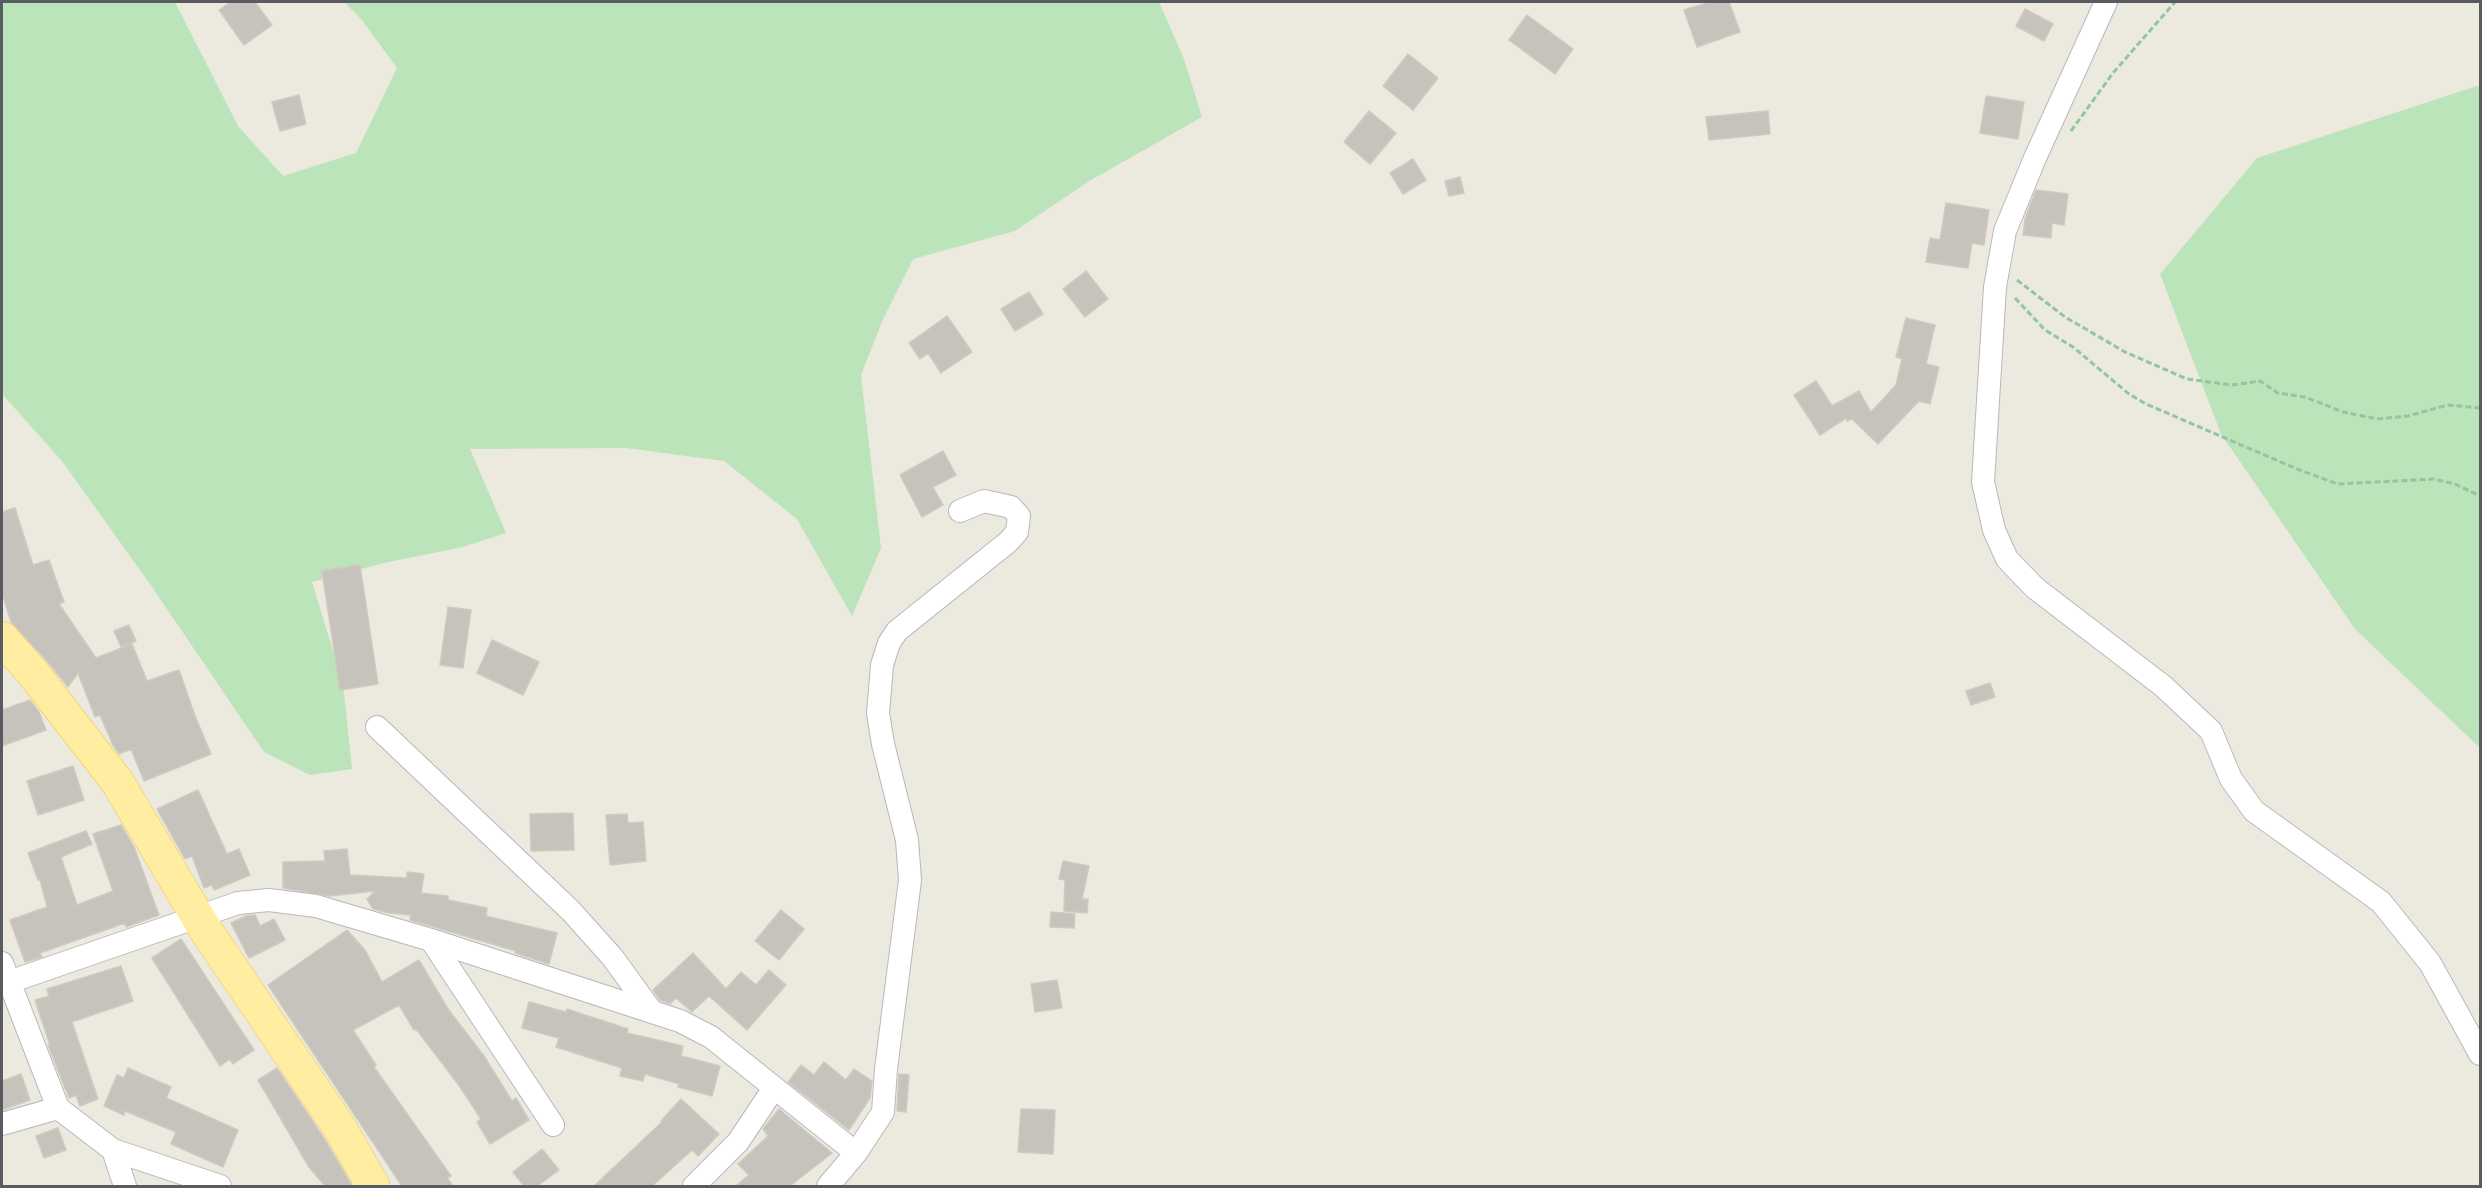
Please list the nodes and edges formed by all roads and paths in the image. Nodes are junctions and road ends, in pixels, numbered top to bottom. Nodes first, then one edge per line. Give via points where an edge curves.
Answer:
1 (2106, 2) edge
2 (2175, 2) edge
3 (2065, 137) dead end
4 (1996, 277) junction
5 (2481, 408) edge
6 (2481, 496) edge
7 (960, 511) dead end
8 (2, 638) edge
9 (377, 727) dead end
10 (197, 915) junction
11 (431, 940) junction
12 (5, 973) edge
13 (652, 1012) junction
14 (2481, 1054) edge
15 (774, 1088) junction
16 (58, 1108) junction
17 (2, 1124) edge
18 (553, 1125) dead end
19 (113, 1150) junction
20 (856, 1153) junction
21 (125, 1186) edge
22 (220, 1186) edge
23 (373, 1186) edge
24 (694, 1186) edge
25 (828, 1186) edge

1 - 4 street via 2005,231
2 - 3 path via 2113,73
4 - 5 path via 2036,293 2065,317 2125,352 2187,379 2232,385 2260,381 2278,393 2378,419 2448,405
4 - 6 path via 2045,330 2146,404 2338,484 2434,479
4 - 14 street via 1983,482 1994,530 2007,559 2035,588 2163,686 2211,731 2230,779 2254,811 2381,902 2430,963
7 - 20 street via 984,501 1011,507 1018,516 1017,532 897,631 882,665 878,713 905,829 910,880 884,1112
8 - 10 main road via 118,783
9 - 13 street via 571,911 613,958
10 - 11 street via 238,903 269,900 316,906
10 - 12 street
10 - 23 main road via 340,1128
11 - 13 street
11 - 18 street
12 - 16 street
13 - 15 street via 711,1037
15 - 20 street
15 - 24 street via 738,1142
16 - 17 street
16 - 19 street
19 - 21 street
19 - 22 street
20 - 25 street

